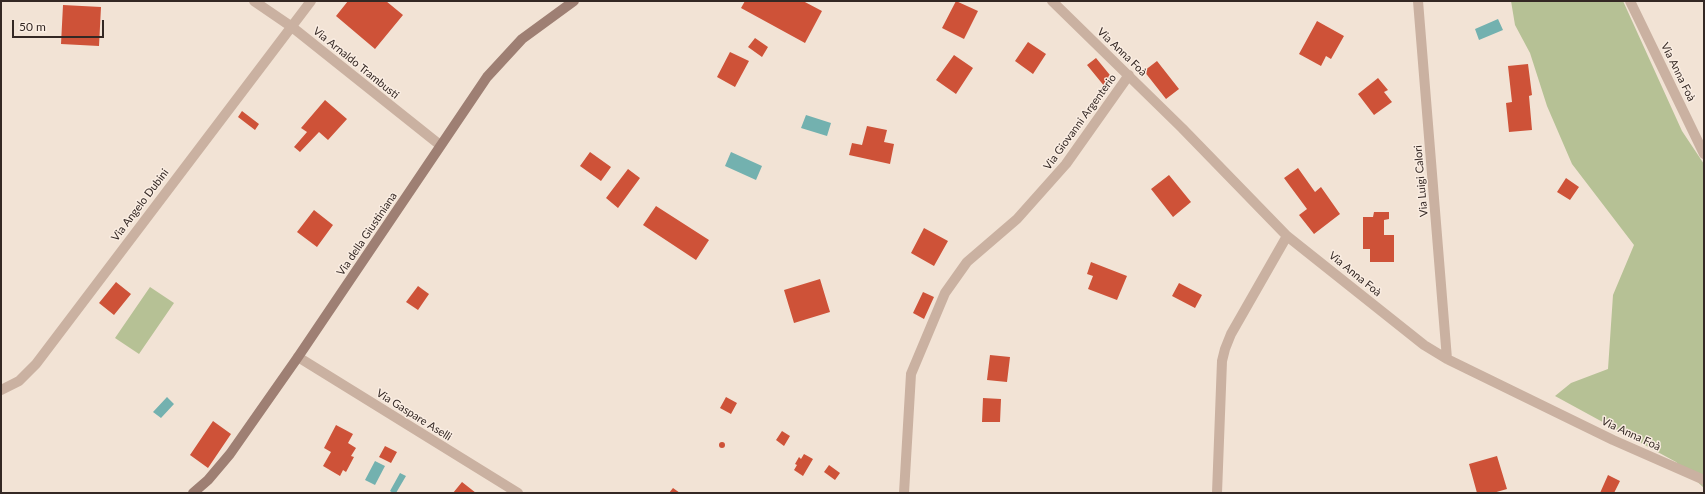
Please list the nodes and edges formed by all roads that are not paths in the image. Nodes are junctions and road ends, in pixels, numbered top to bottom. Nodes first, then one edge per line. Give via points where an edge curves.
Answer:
1 (254, 1) edge
2 (312, 1) edge
3 (574, 1) edge
4 (1052, 1) edge
5 (1418, 1) edge
6 (1630, 1) edge
7 (292, 27) junction
8 (1129, 76) junction
9 (440, 145) junction
10 (1704, 154) edge
11 (1287, 236) junction
12 (298, 357) junction
13 (1447, 359) junction
14 (1, 390) edge
15 (1704, 480) edge
16 (193, 493) edge
17 (518, 493) edge
18 (904, 493) edge
19 (1217, 493) edge

1 - 7 street, Via Arnaldo Trambusti
2 - 7 street, Via Angelo Dubini
3 - 9 street, Via della Giustiniana via 538,26 510,51 487,77
4 - 8 street, Via Anna Foà
5 - 13 street, Via Luigi Calori
6 - 10 street, Via Anna Foà
7 - 9 street, Via Arnaldo Trambusti
7 - 14 street, Via Angelo Dubini via 36,364 19,381
8 - 11 street, Via Anna Foà
8 - 18 street, Via Giovanni Argenterio via 1066,164 1017,219 961,269 945,292 911,374
9 - 12 street, Via della Giustiniana
11 - 13 street, Via Anna Foà via 1424,345
11 - 19 street via 1225,349 1222,361
12 - 16 street, Via della Giustiniana via 230,454
12 - 17 street, Via Gaspare Aselli
13 - 15 street, Via Anna Foà via 1614,440

